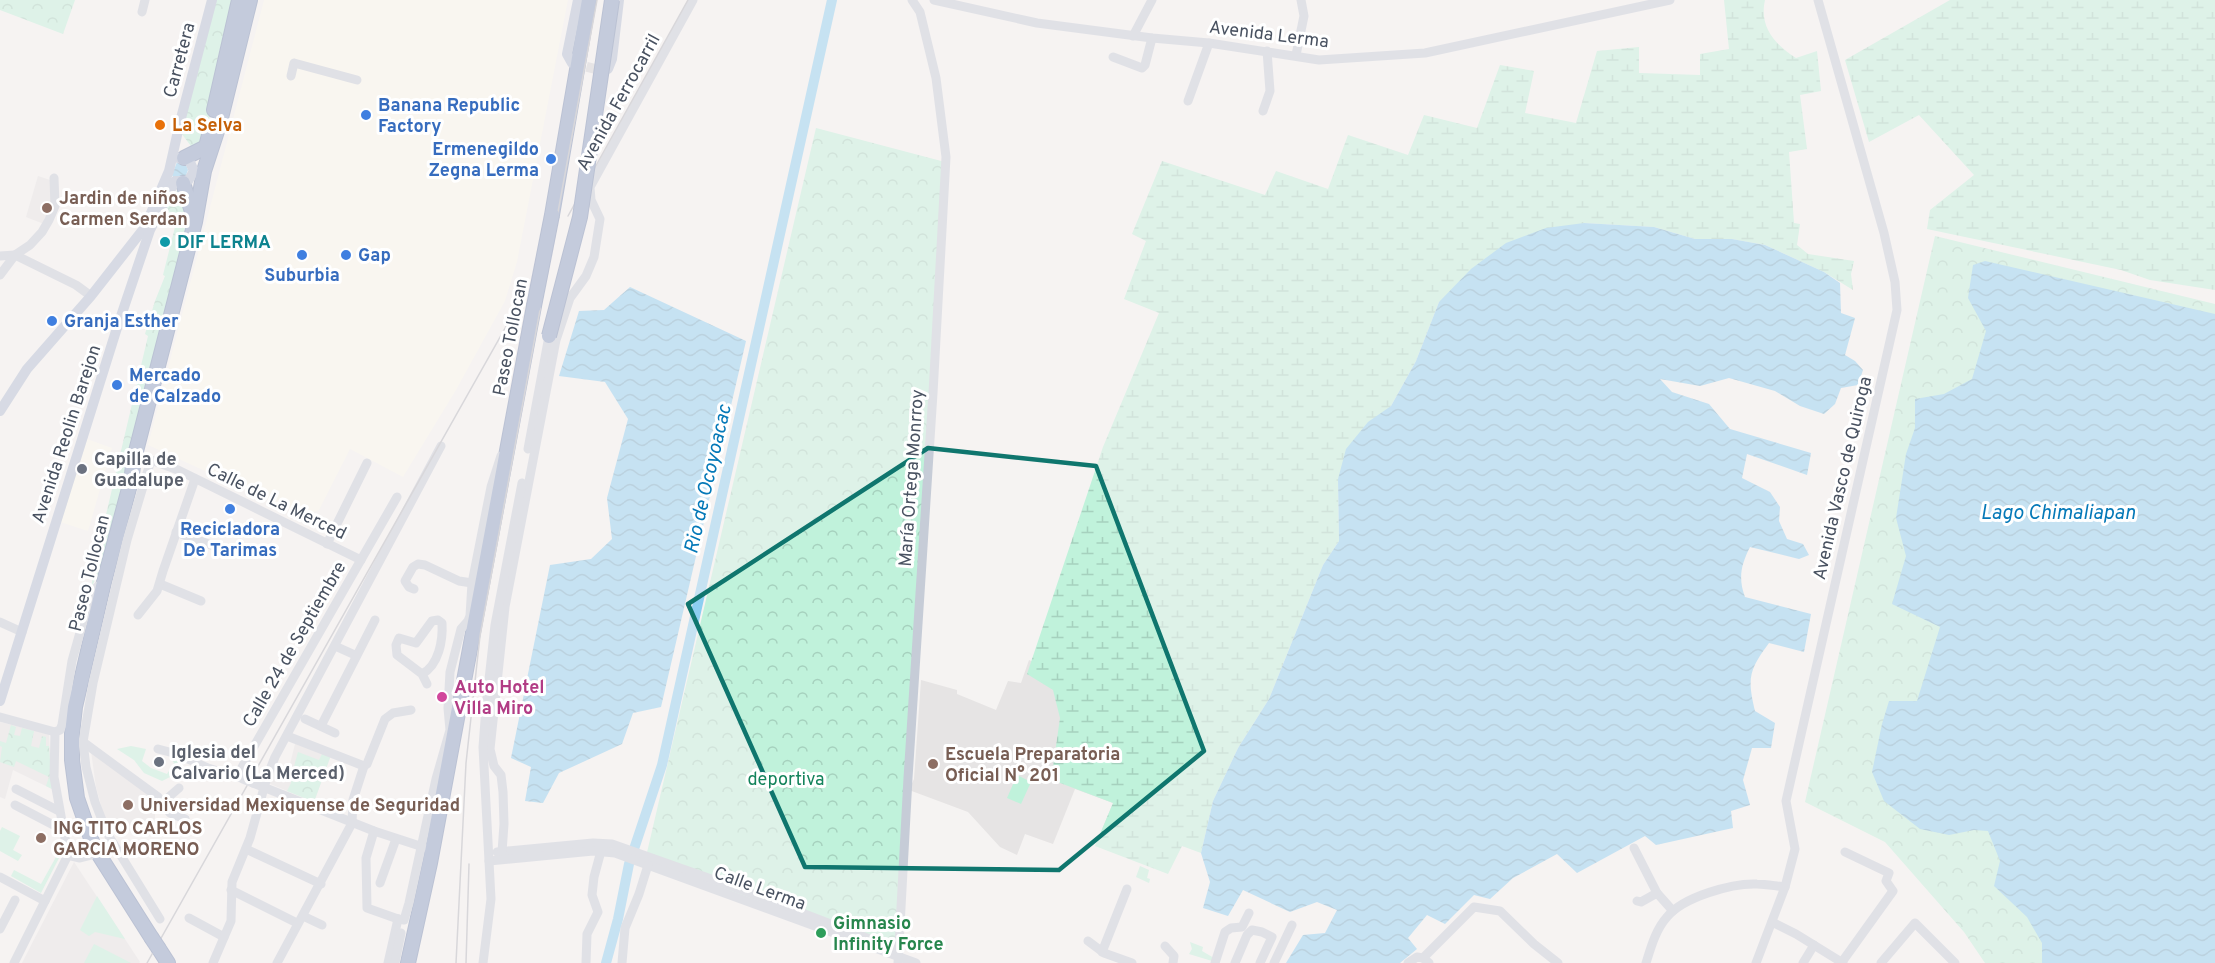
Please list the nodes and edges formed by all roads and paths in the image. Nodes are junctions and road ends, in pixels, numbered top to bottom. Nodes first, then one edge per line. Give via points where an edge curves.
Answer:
1 (145, 0) edge
2 (212, 0) edge
3 (239, 0) edge
4 (250, 0) edge
5 (578, 0) edge
6 (589, 0) edge
7 (612, 0) edge
8 (619, 0) edge
9 (693, 0) edge
10 (912, 0) edge
11 (934, 0) edge
12 (1152, 0) edge
13 (1301, 0) edge
14 (1670, 0) edge
15 (1818, 0) edge
16 (142, 12) dead end
17 (1132, 36) junction
18 (1152, 38) junction
19 (1209, 43) junction
20 (1414, 44) dead end
21 (1267, 51) junction
22 (1415, 54) junction
23 (1296, 55) junction
24 (1113, 57) dead end
25 (572, 63) dead end
26 (599, 70) dead end
27 (291, 76) dead end
28 (357, 80) dead end
29 (1188, 101) dead end
30 (1263, 111) dead end
31 (178, 129) junction
32 (206, 147) junction
33 (187, 152) junction
34 (170, 168) junction
35 (197, 171) junction
36 (54, 178) dead end
37 (179, 182) junction
38 (195, 222) junction
39 (148, 228) junction
40 (13, 258) junction
41 (0, 275) edge
42 (88, 297) junction
43 (549, 336) joint
44 (0, 411) edge
45 (509, 441) junction
46 (441, 446) dead end
47 (367, 463) dead end
48 (195, 480) junction
49 (397, 497) dead end
50 (176, 532) junction
51 (327, 544) junction
52 (230, 552) dead end
53 (383, 557) junction
54 (362, 560) junction
55 (104, 582) junction
56 (472, 583) junction
57 (160, 584) junction
58 (414, 589) dead end
59 (201, 601) dead end
60 (138, 615) dead end
61 (375, 620) dead end
62 (0, 622) edge
63 (22, 632) junction
64 (335, 646) junction
65 (457, 649) junction
66 (355, 655) junction
67 (436, 659) junction
68 (450, 672) junction
69 (422, 674) junction
70 (427, 684) dead end
71 (0, 701) edge
72 (411, 710) dead end
73 (0, 717) edge
74 (305, 719) dead end
75 (321, 726) junction
76 (55, 732) junction
77 (334, 733) dead end
78 (287, 736) junction
79 (83, 742) junction
80 (158, 749) dead end
81 (364, 766) junction
82 (240, 777) junction
83 (179, 788) dead end
84 (264, 788) junction
85 (16, 789) dead end
86 (162, 803) junction
87 (15, 805) dead end
88 (59, 811) junction
89 (352, 823) junction
90 (63, 830) junction
91 (181, 830) dead end
92 (374, 831) junction
93 (396, 839) junction
94 (423, 847) junction
95 (1634, 848) dead end
96 (246, 849) junction
97 (601, 851) junction
98 (501, 852) junction
99 (1845, 852) dead end
100 (632, 854) junction
101 (92, 855) dead end
102 (66, 857) junction
103 (489, 857) junction
104 (648, 864) junction
105 (0, 877) edge
106 (380, 883) dead end
107 (321, 884) junction
108 (1785, 887) junction
109 (1127, 889) dead end
110 (231, 890) junction
111 (1657, 893) junction
112 (744, 895) junction
113 (15, 900) dead end
114 (45, 901) junction
115 (1637, 901) dead end
116 (419, 907) junction
117 (1673, 911) junction
118 (189, 918) dead end
119 (160, 919) dead end
120 (300, 920) junction
121 (401, 920) junction
122 (1772, 922) junction
123 (1292, 924) dead end
124 (1, 926) edge
125 (322, 926) dead end
126 (1252, 930) junction
127 (224, 937) junction
128 (1088, 941) dead end
129 (1166, 945) dead end
130 (1814, 945) junction
131 (1102, 952) junction
132 (898, 957) edge
133 (1423, 959) edge
134 (14, 963) edge
135 (168, 963) edge
136 (213, 963) edge
137 (277, 963) edge
138 (388, 963) edge
139 (395, 963) edge
140 (408, 963) edge
141 (413, 963) edge
142 (483, 963) edge
143 (586, 963) edge
144 (622, 963) edge
145 (916, 963) edge
146 (1132, 963) edge
147 (1173, 963) edge
148 (1215, 963) edge
149 (1235, 963) edge
150 (1260, 963) edge
151 (1274, 963) edge
152 (1408, 963) edge
153 (1558, 963) edge
154 (1646, 963) edge
155 (1756, 963) edge
156 (1803, 963) edge
157 (1842, 963) edge
158 (1881, 963) edge
159 (1955, 963) edge

1 - 16 street
2 - 31 main road, Carretera
3 - 32 highway
4 - 35 highway, Paseo Tollocan via 220,122
5 - 25 main road via 567,54
6 - 45 highway, Paseo Tollocan, bridge
7 - 43 highway, bridge via 579,217
8 - 26 main road via 612,59 608,69
9 - 98 street, Avenida Ferrocarril via 590,187 600,219 597,242 594,257 575,289 556,340 503,623 490,749 502,784
10 - 132 street, María Ortega Monrroy via 920,12 936,78 946,156
11 - 17 street, Avenida Lerma via 1037,23
12 - 17 street
13 - 23 street via 1304,16
14 - 22 street, Avenida Lerma
15 - 108 street, Avenida Vasco de Quiroga via 1884,233 1897,310 1789,790 1787,810 1795,849
17 - 18 street, Avenida Lerma
18 - 19 street, Avenida Lerma
18 - 24 street via 1142,68
19 - 21 street, Avenida Lerma
19 - 29 street
20 - 22 street
21 - 23 street, Avenida Lerma
21 - 30 street via 1270,91
22 - 23 street, Avenida Lerma via 1319,60
27 - 28 street via 294,63
31 - 33 main road
31 - 34 main road, Carretera
32 - 33 highway
32 - 35 street
33 - 34 main road
33 - 35 main road
34 - 37 main road
34 - 39 main road, Carretera
35 - 37 main road via 188,181
35 - 38 highway, Paseo Tollocan
36 - 40 street via 55,206 49,220 30,245
37 - 38 highway
37 - 39 main road, Avenida Reolin Barejon
38 - 55 highway, Paseo Tollocan
39 - 42 main road
39 - 63 main road, Avenida Reolin Barejon
40 - 41 street
40 - 42 street
42 - 44 main road via 27,369
43 - 103 street via 495,625 483,747
45 - 56 street via 491,487
45 - 116 highway, Paseo Tollocan
46 - 53 street
47 - 51 street
48 - 50 street
48 - 51 street, Calle de La Merced
48 - 79 street, Calle de La Merced via 151,460 127,540 89,699
49 - 54 street, Calle 24 de Septiembre
50 - 52 street
50 - 57 street
51 - 54 street, Calle de La Merced
53 - 54 street via 372,550
53 - 64 street
54 - 82 street, Calle 24 de Septiembre
55 - 76 street via 93,590 88,604 72,662 62,724
55 - 135 highway, Paseo Tollocan, bridge via 73,721 73,773 94,847
56 - 58 street via 418,564 405,581
56 - 65 street via 470,616 461,629
57 - 59 street
57 - 60 street
61 - 66 street
62 - 63 street
63 - 71 main road, Avenida Reolin Barejon
64 - 66 street
64 - 78 street
65 - 67 street
65 - 68 street
66 - 75 street
67 - 68 street
67 - 69 street
67 - 69 street via 442,632 438,620 432,621 416,643 399,638 397,656
68 - 94 street via 450,730
69 - 70 street
72 - 81 street via 388,715
73 - 76 street
74 - 75 street
75 - 77 street
76 - 88 street via 53,760
78 - 81 street
78 - 84 street
79 - 86 street
79 - 119 street via 95,802 110,845
80 - 82 street
81 - 89 street via 353,800
82 - 84 street, bridge
83 - 86 street
84 - 89 street
84 - 96 street
85 - 88 street
86 - 91 street via 170,813 185,819
87 - 90 street
88 - 90 street
89 - 92 street
89 - 107 street
90 - 102 street
92 - 93 street
92 - 121 street via 366,858 367,908
93 - 94 street
93 - 106 street
94 - 121 street
95 - 111 street
96 - 107 street
96 - 110 street
97 - 100 street
97 - 103 street
97 - 143 street via 592,896 598,912 586,934
98 - 100 street via 604,843
98 - 103 street
99 - 157 street via 1889,873 1886,881 1893,891
100 - 104 street, Calle Lerma
100 - 112 street, Calle Lerma
101 - 102 street
102 - 114 street
103 - 142 street via 491,899
104 - 112 street, Calle Lerma
104 - 144 street via 625,928
105 - 114 street
107 - 120 street
108 - 117 street via 1738,885
108 - 122 street, Avenida Vasco de Quiroga
109 - 131 street
110 - 120 street
110 - 127 street via 231,921
111 - 115 street
111 - 117 street
112 - 132 street, Calle Lerma
113 - 124 street
114 - 134 street
116 - 140 highway, Paseo Tollocan
116 - 141 main road
117 - 154 street via 1657,933
118 - 127 street
120 - 125 street
120 - 137 street
121 - 138 street
121 - 139 street
122 - 130 street
122 - 155 street, Avenida Vasco de Quiroga
123 - 151 street
126 - 148 street via 1248,916 1242,927 1225,932
126 - 149 street
126 - 150 street via 1273,935
127 - 136 street
128 - 131 street
129 - 147 street via 1174,956
130 - 156 street
130 - 157 street
131 - 146 street
132 - 145 street, Calle Lerma
133 - 152 street
133 - 153 street via 1473,907 1500,911
158 - 159 street via 1915,924

